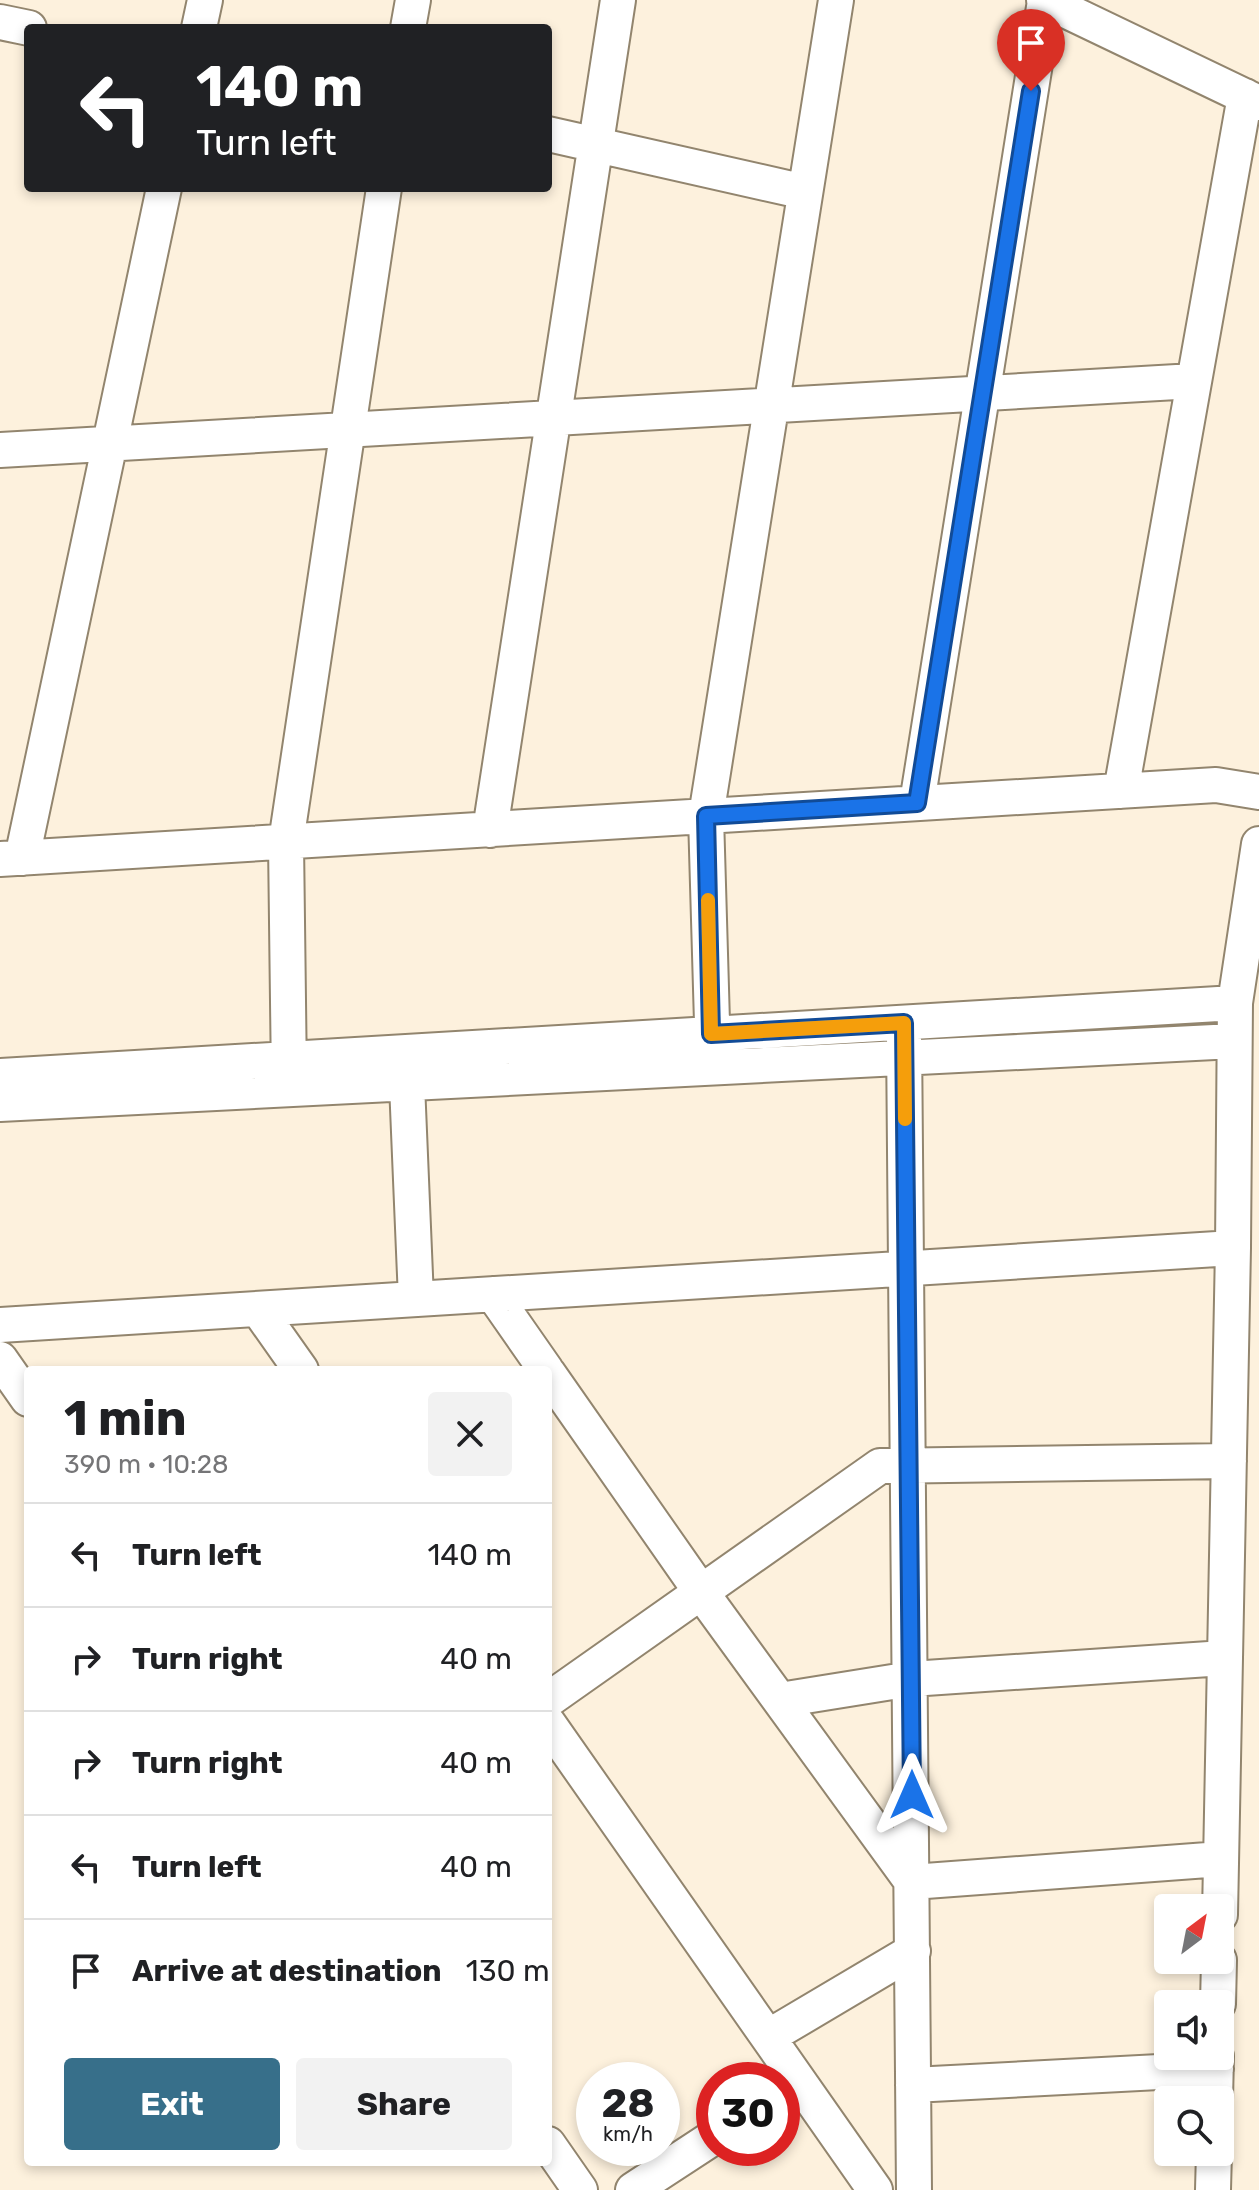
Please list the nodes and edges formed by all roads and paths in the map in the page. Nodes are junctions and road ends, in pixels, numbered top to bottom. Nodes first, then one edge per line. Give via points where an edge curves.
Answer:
1 (205, 0) edge
2 (413, 0) edge
3 (618, 0) edge
4 (836, 0) edge
5 (1045, 0) edge
6 (0, 22) edge
7 (200, 24) edge
8 (409, 24) edge
9 (24, 27) edge
10 (1252, 99) edge
11 (552, 135) edge
12 (595, 143) junction
13 (163, 192) edge
14 (383, 192) edge
15 (805, 192) junction
16 (1194, 381) junction
17 (982, 393) junction
18 (771, 405) junction
19 (552, 418) junction
20 (346, 429) junction
21 (108, 444) junction
22 (0, 450) edge
23 (1121, 791) junction
24 (1259, 792) edge
25 (917, 803) junction
26 (706, 816) junction
27 (490, 830) junction
28 (286, 842) junction
29 (1259, 844) edge
30 (11, 859) edge
31 (1235, 1003) junction
32 (904, 1023) junction
33 (1234, 1041) junction
34 (713, 1050) junction
35 (905, 1057) junction
36 (406, 1067) junction
37 (288, 1074) junction
38 (0, 1076) edge
39 (0, 1104) edge
40 (1233, 1248) junction
41 (907, 1269) junction
42 (493, 1294) junction
43 (416, 1299) junction
44 (258, 1309) junction
45 (0, 1325) edge
46 (0, 1359) edge
47 (298, 1366) edge
48 (543, 1366) edge
49 (552, 1378) edge
50 (24, 1393) edge
51 (1229, 1461) junction
52 (909, 1466) junction
53 (701, 1592) junction
54 (1224, 1658) junction
55 (911, 1679) junction
56 (552, 1697) edge
57 (780, 1700) junction
58 (552, 1729) edge
59 (1221, 1859) junction
60 (912, 1882) junction
61 (1220, 1894) edge
62 (913, 1951) junction
63 (768, 2037) junction
64 (779, 2062) edge
65 (1216, 2075) edge
66 (913, 2085) junction
67 (800, 2099) edge
68 (696, 2149) edge
69 (552, 2150) edge
70 (1214, 2166) edge
71 (580, 2190) edge
72 (633, 2190) edge
73 (875, 2190) edge
74 (914, 2190) edge
75 (1213, 2190) edge

1 - 7 street
2 - 8 street
3 - 12 street
4 - 15 street
5 - 10 street
5 - 17 street
6 - 9 street
10 - 16 street
11 - 12 street
12 - 15 street
12 - 19 street
13 - 21 street
14 - 20 street
15 - 18 street
16 - 17 street
16 - 23 street
17 - 18 street
17 - 25 street
18 - 19 street
18 - 26 street
19 - 20 street
19 - 27 street
20 - 21 street
20 - 28 street
21 - 22 street
21 - 30 street
23 - 24 street via 1216,785
23 - 25 street
25 - 26 street
26 - 27 street
26 - 34 street
27 - 28 street
28 - 30 street
28 - 37 street
29 - 31 street
31 - 32 street
31 - 33 street
32 - 34 street
32 - 35 street
33 - 35 street
33 - 40 street
34 - 35 street
34 - 36 street
35 - 41 street
36 - 37 street
36 - 43 street
37 - 38 street
37 - 39 street
40 - 41 street
40 - 51 street
41 - 42 street
41 - 52 street
42 - 43 street
42 - 48 street
43 - 44 street
44 - 45 street
44 - 47 street
46 - 50 street
49 - 53 street
51 - 52 street
51 - 54 street
52 - 53 street via 880,1466
52 - 55 street
53 - 56 street
53 - 57 street
54 - 55 street
54 - 59 street
55 - 57 street
55 - 60 street
57 - 60 street
58 - 63 street
59 - 60 street
59 - 61 street
60 - 62 street
62 - 63 street
62 - 66 street
63 - 64 street
65 - 66 street
66 - 74 street
67 - 73 street
68 - 72 street
69 - 71 street
70 - 75 street

